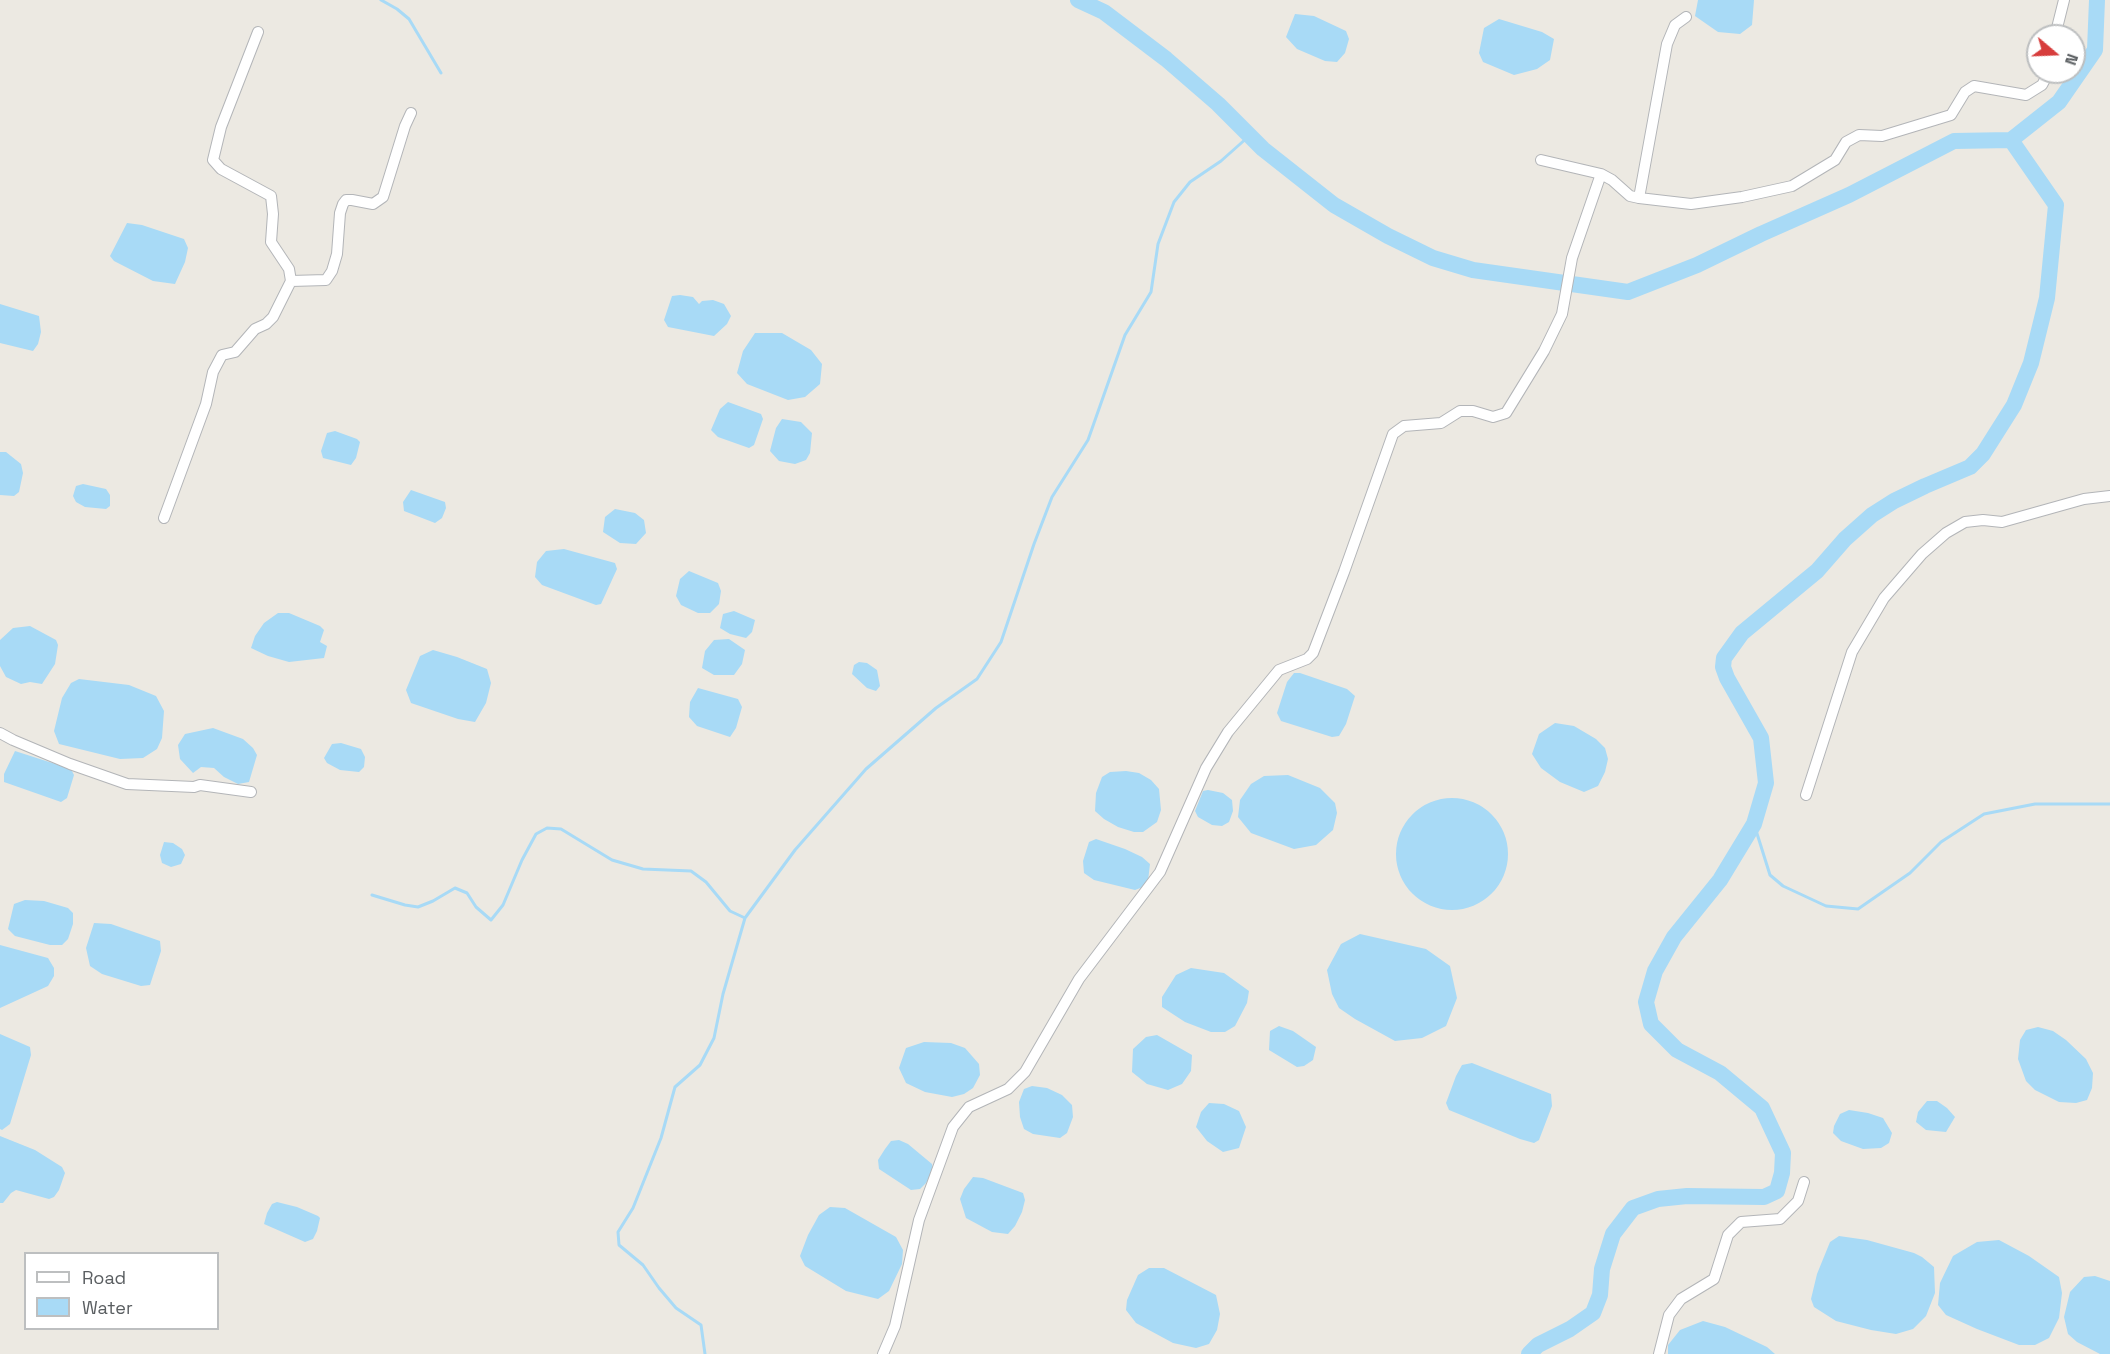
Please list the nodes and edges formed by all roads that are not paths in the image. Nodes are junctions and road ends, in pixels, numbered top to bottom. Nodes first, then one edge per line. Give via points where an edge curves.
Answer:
1 (2064, 0) edge
2 (1686, 17) dead end
3 (2058, 24) edge
4 (258, 32) dead end
5 (2043, 84) edge
6 (411, 113) dead end
7 (1541, 160) dead end
8 (1601, 174) junction
9 (1639, 198) junction
10 (291, 281) junction
11 (2110, 496) edge
12 (164, 518) dead end
13 (0, 733) edge
14 (251, 792) dead end
15 (1806, 795) dead end
16 (1804, 1182) dead end
17 (883, 1354) edge
18 (1659, 1354) edge

1 - 3 street
2 - 9 street via 1675,26 1667,44
4 - 10 street via 224,118 213,160 221,169 271,196 270,242 289,269
5 - 9 street via 2026,94 1974,86 1965,92 1951,115 1882,136 1859,135 1846,142 1835,160 1792,186 1691,204
6 - 10 street via 383,197 373,204 346,200 343,204 338,254 326,280
7 - 8 street
8 - 9 street via 1630,196
8 - 17 street via 1572,258 1562,315 1506,413 1493,417 1460,411 1441,423 1404,426 1393,434 1313,653 1279,670 1228,732 1206,768 1160,872 1079,979 1025,1072 1008,1089 969,1107 953,1127 919,1220 895,1326
10 - 12 street via 273,317 255,329 235,352 222,355
11 - 15 street via 2002,522 1965,522 1922,554 1884,598 1852,652
13 - 14 street via 126,784 200,785
16 - 18 street via 1798,1201 1780,1219 1741,1222 1728,1235 1713,1279 1682,1299 1670,1315

